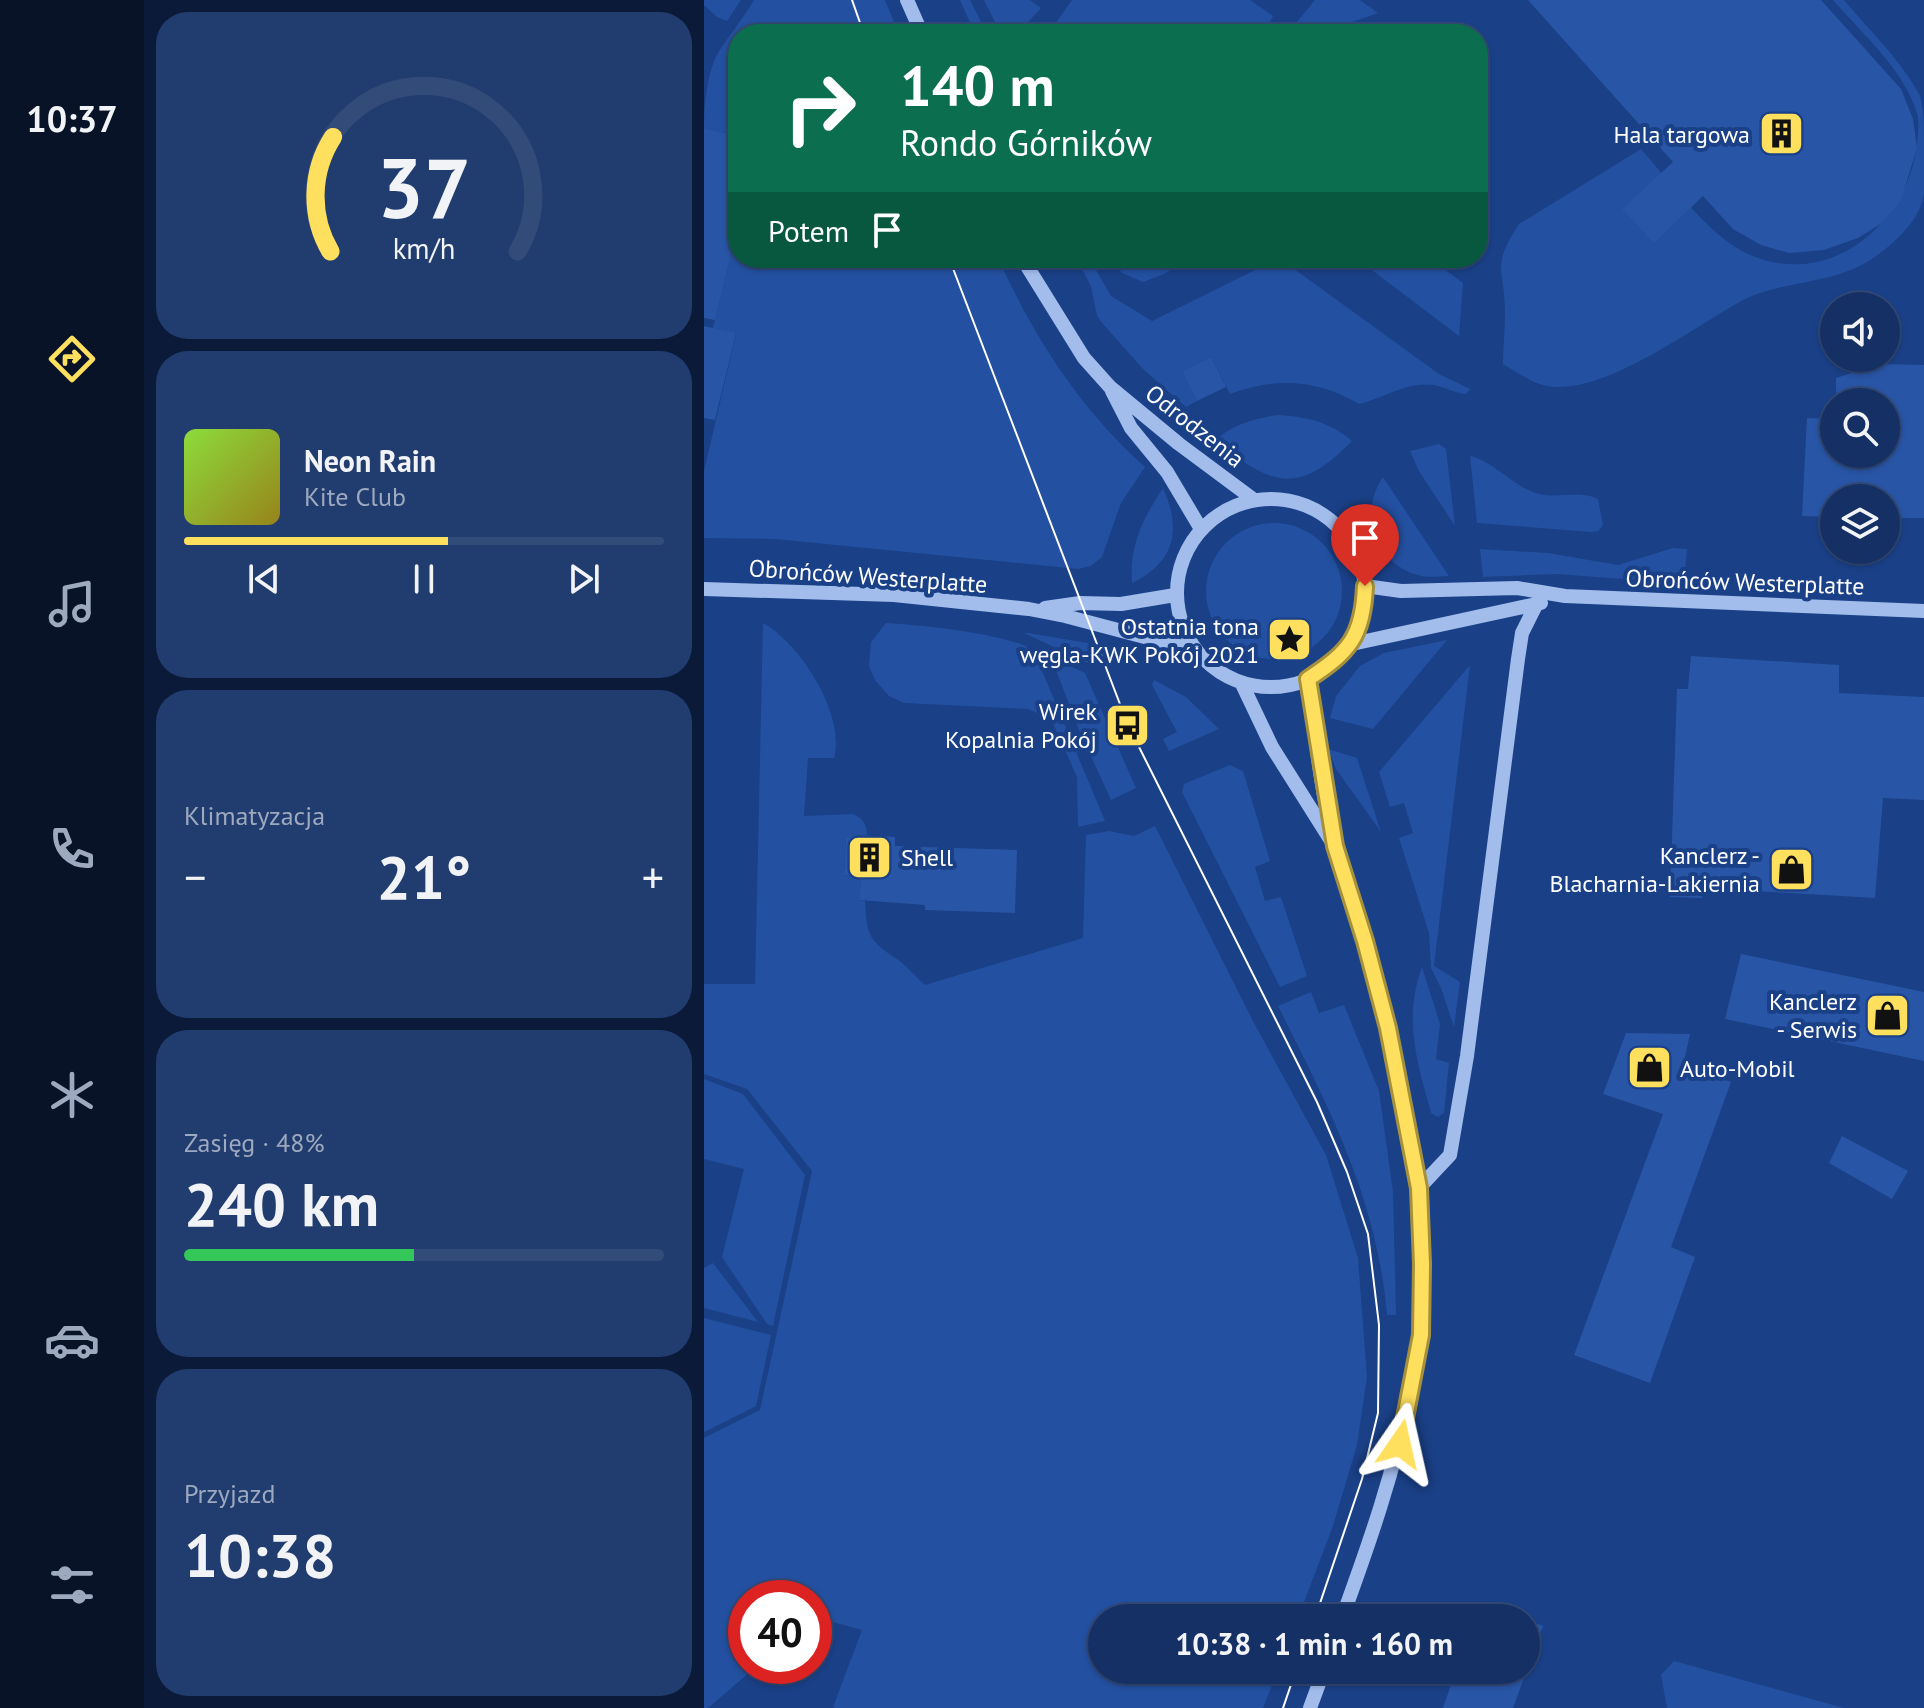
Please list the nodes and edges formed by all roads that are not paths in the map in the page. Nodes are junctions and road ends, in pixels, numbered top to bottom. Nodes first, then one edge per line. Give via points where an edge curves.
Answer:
1 (907, 0) edge
2 (918, 24) edge
3 (1028, 268) edge
4 (1110, 387) junction
5 (1253, 499) junction
6 (1201, 529) junction
7 (1365, 586) junction
8 (704, 589) edge
9 (1175, 595) junction
10 (1565, 596) junction
11 (1536, 605) junction
12 (1029, 609) junction
13 (1924, 611) edge
14 (1352, 644) junction
15 (1194, 650) junction
16 (1308, 679) junction
17 (1242, 684) junction
18 (1335, 846) junction
19 (1419, 1188) junction
20 (1347, 1604) edge
21 (1319, 1684) edge
22 (1310, 1708) edge

1 - 2 street
3 - 4 street, Odrodzenia via 1077,347
4 - 5 street, Odrodzenia
4 - 6 street, Odrodzenia via 1131,428 1167,472
5 - 6 street via 1218,514
5 - 7 street via 1283,498 1325,515 1345,532
6 - 9 street via 1179,567
7 - 10 street, Obrońców Westerplatte via 1401,591 1517,588
7 - 14 street
8 - 12 street, Obrońców Westerplatte via 894,595
9 - 12 street, Obrońców Westerplatte
9 - 15 street
10 - 11 street, Obrońców Westerplatte
10 - 13 street, Obrońców Westerplatte
11 - 14 street, Obrońców Westerplatte
11 - 19 street via 1522,633 1450,1155
12 - 15 street, Obrońców Westerplatte
14 - 16 street
15 - 17 street via 1216,671
16 - 17 street via 1279,687
16 - 18 street
17 - 18 street via 1272,747
18 - 19 street via 1388,1028
19 - 20 street via 1421,1335 1400,1444
21 - 22 street

